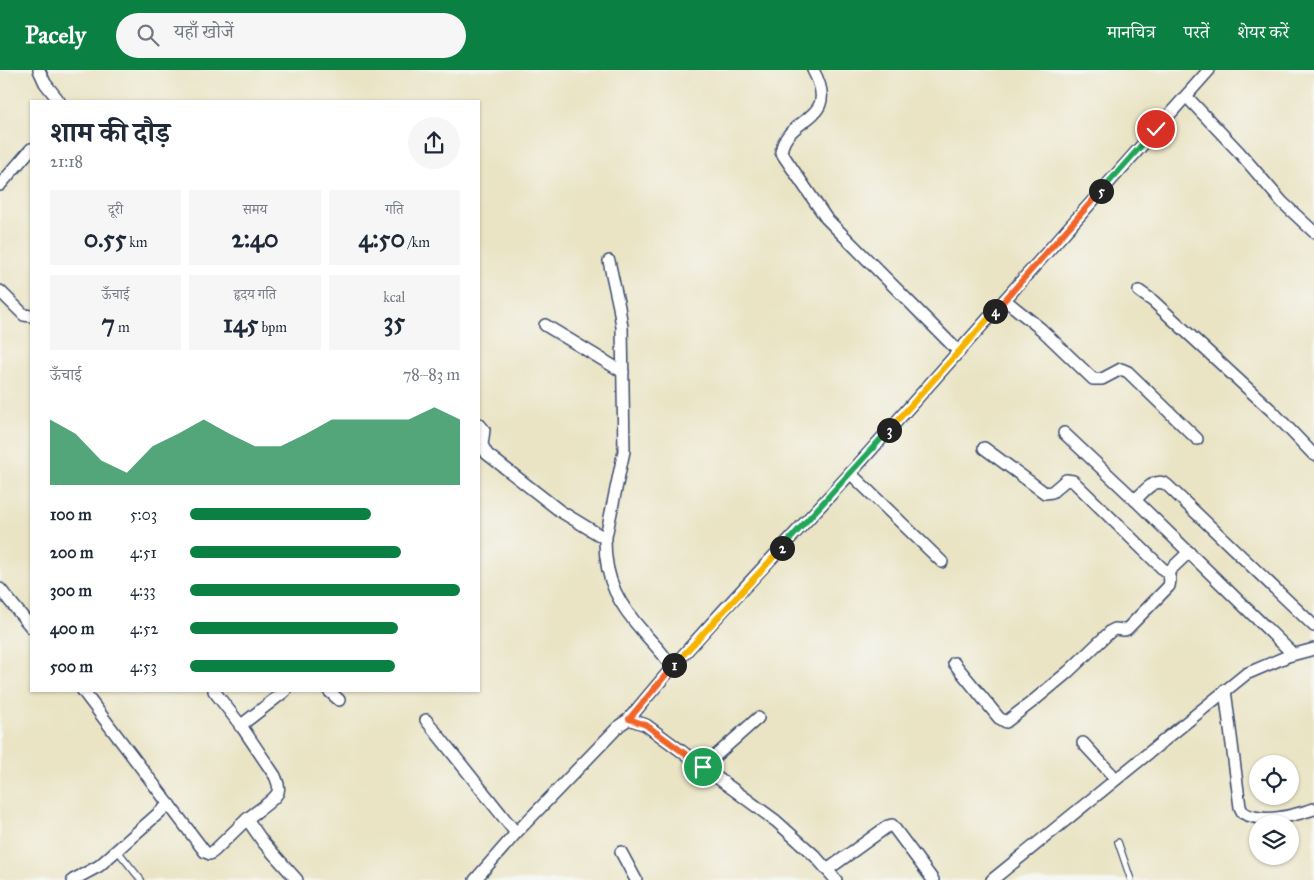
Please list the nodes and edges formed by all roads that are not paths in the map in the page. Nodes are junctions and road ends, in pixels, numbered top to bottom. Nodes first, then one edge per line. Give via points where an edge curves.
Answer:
1 (39, 70) edge
2 (813, 70) edge
3 (1209, 70) edge
4 (1186, 96) junction
5 (58, 100) edge
6 (30, 150) edge
7 (0, 185) edge
8 (1314, 232) edge
9 (609, 261) dead end
10 (0, 291) edge
11 (1139, 291) dead end
12 (1005, 300) junction
13 (30, 316) edge
14 (545, 325) dead end
15 (959, 352) junction
16 (623, 372) junction
17 (480, 425) edge
18 (1064, 433) dead end
19 (1197, 439) dead end
20 (984, 448) dead end
21 (1314, 455) edge
22 (850, 473) junction
23 (1135, 500) junction
24 (606, 539) junction
25 (1189, 552) junction
26 (942, 562) dead end
27 (1168, 572) junction
28 (0, 588) edge
29 (30, 626) edge
30 (1314, 626) edge
31 (1314, 649) edge
32 (1292, 654) junction
33 (954, 663) dead end
34 (671, 667) junction
35 (1225, 690) junction
36 (84, 692) edge
37 (215, 692) edge
38 (284, 692) edge
39 (330, 692) edge
40 (339, 700) dead end
41 (758, 718) dead end
42 (629, 719) junction
43 (426, 720) dead end
44 (240, 726) junction
45 (1083, 743) dead end
46 (703, 767) junction
47 (1116, 779) junction
48 (169, 804) junction
49 (1314, 809) edge
50 (247, 819) junction
51 (516, 832) junction
52 (1118, 842) dead end
53 (118, 850) junction
54 (621, 852) dead end
55 (827, 870) junction
56 (73, 880) edge
57 (141, 880) edge
58 (297, 880) edge
59 (474, 880) edge
60 (636, 880) edge
61 (836, 880) edge
62 (933, 880) edge
63 (992, 880) edge
64 (1131, 880) edge

1 - 5 street
2 - 15 street via 823,93 821,104 811,117 785,138 781,152 826,218
3 - 4 street
4 - 8 street via 1282,202
4 - 12 street
6 - 7 street
9 - 16 street via 622,327
10 - 13 street via 24,315
11 - 21 street via 1272,411
12 - 15 street
12 - 19 street via 1041,329 1093,380 1121,369 1128,372
14 - 16 street
15 - 22 street
16 - 24 street via 624,451
17 - 24 street via 484,430 482,445 487,454 560,511
18 - 23 street
20 - 27 street via 1045,493 1052,492 1066,480 1073,481 1158,566
22 - 26 street
22 - 34 street
23 - 25 street
23 - 30 street via 1157,482 1167,485
24 - 34 street via 605,556 613,590 629,616
25 - 27 street
25 - 32 street
27 - 33 street via 1169,586 1127,629 1111,631 1068,672 1006,722 993,712
28 - 29 street
31 - 32 street
32 - 35 street via 1246,674
34 - 42 street
35 - 47 street
35 - 49 street via 1243,813 1280,818
36 - 48 street
37 - 44 street
38 - 44 street
39 - 40 street
41 - 46 street
42 - 46 street via 646,725
42 - 51 street via 620,724
43 - 51 street
44 - 50 street via 275,776 279,788 276,795
45 - 47 street
46 - 55 street via 790,832
47 - 63 street
48 - 50 street via 208,853
48 - 53 street
50 - 58 street
51 - 59 street
52 - 64 lane
53 - 56 street via 99,866
53 - 57 lane
54 - 60 street
55 - 61 street
55 - 62 street via 892,826

